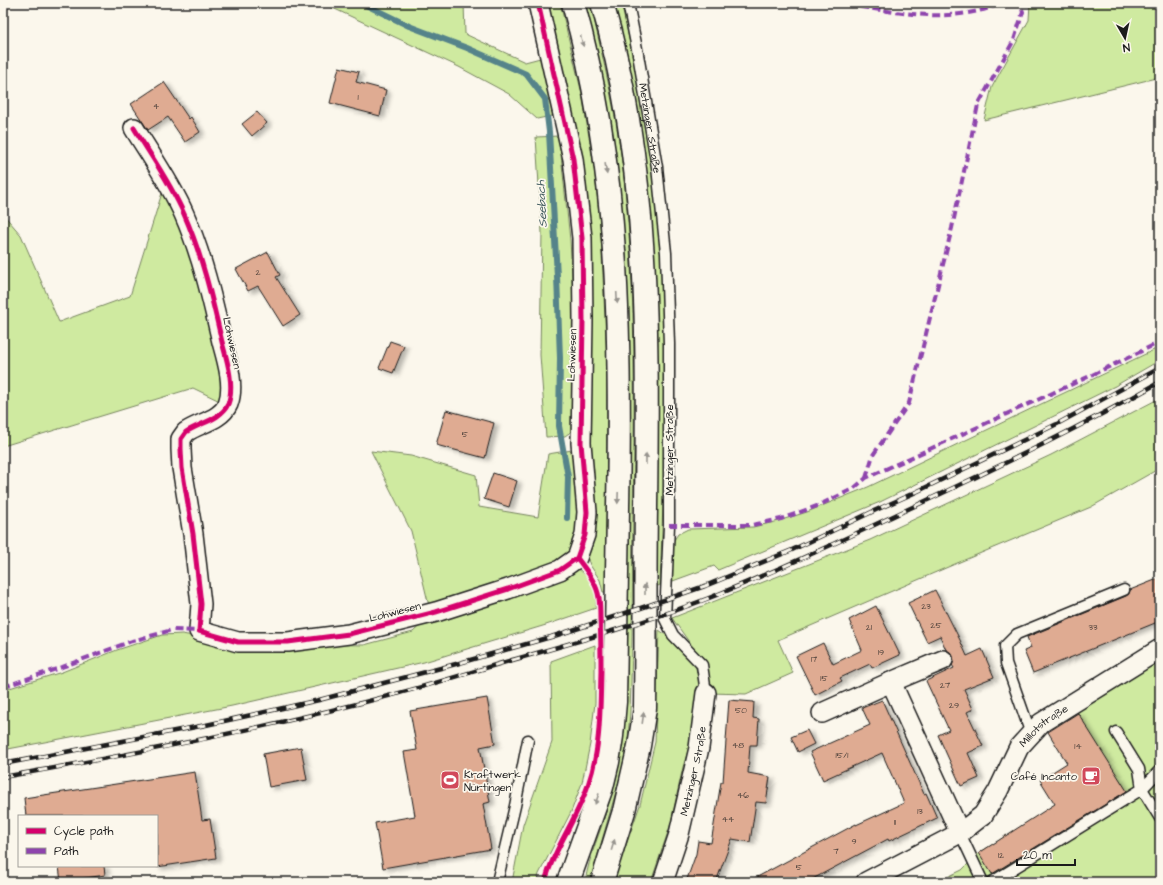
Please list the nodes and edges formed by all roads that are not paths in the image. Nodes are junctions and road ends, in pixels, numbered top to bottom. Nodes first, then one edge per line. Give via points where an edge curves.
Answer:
1 (538, 3) edge
2 (573, 3) edge
3 (602, 3) edge
4 (628, 3) edge
5 (134, 128) dead end
6 (1124, 590) dead end
7 (1160, 649) edge
8 (944, 660) dead end
9 (891, 682) junction
10 (706, 693) joint
11 (822, 713) dead end
12 (1116, 732) dead end
13 (1031, 734) junction
14 (528, 740) dead end
15 (1160, 770) edge
16 (1142, 789) junction
17 (1160, 818) edge
18 (960, 833) junction
19 (496, 882) edge
20 (568, 882) edge
21 (602, 882) edge
22 (663, 882) edge
23 (866, 882) edge
24 (983, 882) edge
25 (992, 882) edge

1 - 5 street, Lohwiesen via 573,159 582,238 581,443 587,512 585,534 577,558 560,570 501,592 349,634 288,642 238,642 199,630 201,604 182,468 181,442 186,432 220,414 228,404 232,388 210,289 198,250 184,213
2 -> 20 main road via 596,104 608,183 617,306 619,462 615,702 612,736 602,787
21 -> 3 main road, Metzinger Straße via 624,811 640,746 645,708 647,369 644,256 630,126
4 - 10 lane, Metzinger Straße via 655,153 666,253 669,526 665,619 673,635 702,665
6 - 13 lane via 1017,634 1005,646 1006,663
7 - 13 street, Millotstraße via 1041,723
8 - 9 street
9 - 11 street
9 - 18 street
10 - 22 street, Metzinger Straße via 699,748 679,834
12 - 16 lane via 1138,769
13 - 18 street, Millotstraße via 1019,747 998,791 983,815
14 - 19 lane
15 - 16 lane
16 - 17 lane
16 - 25 lane
18 - 23 street, Millotstraße
18 - 24 lane

